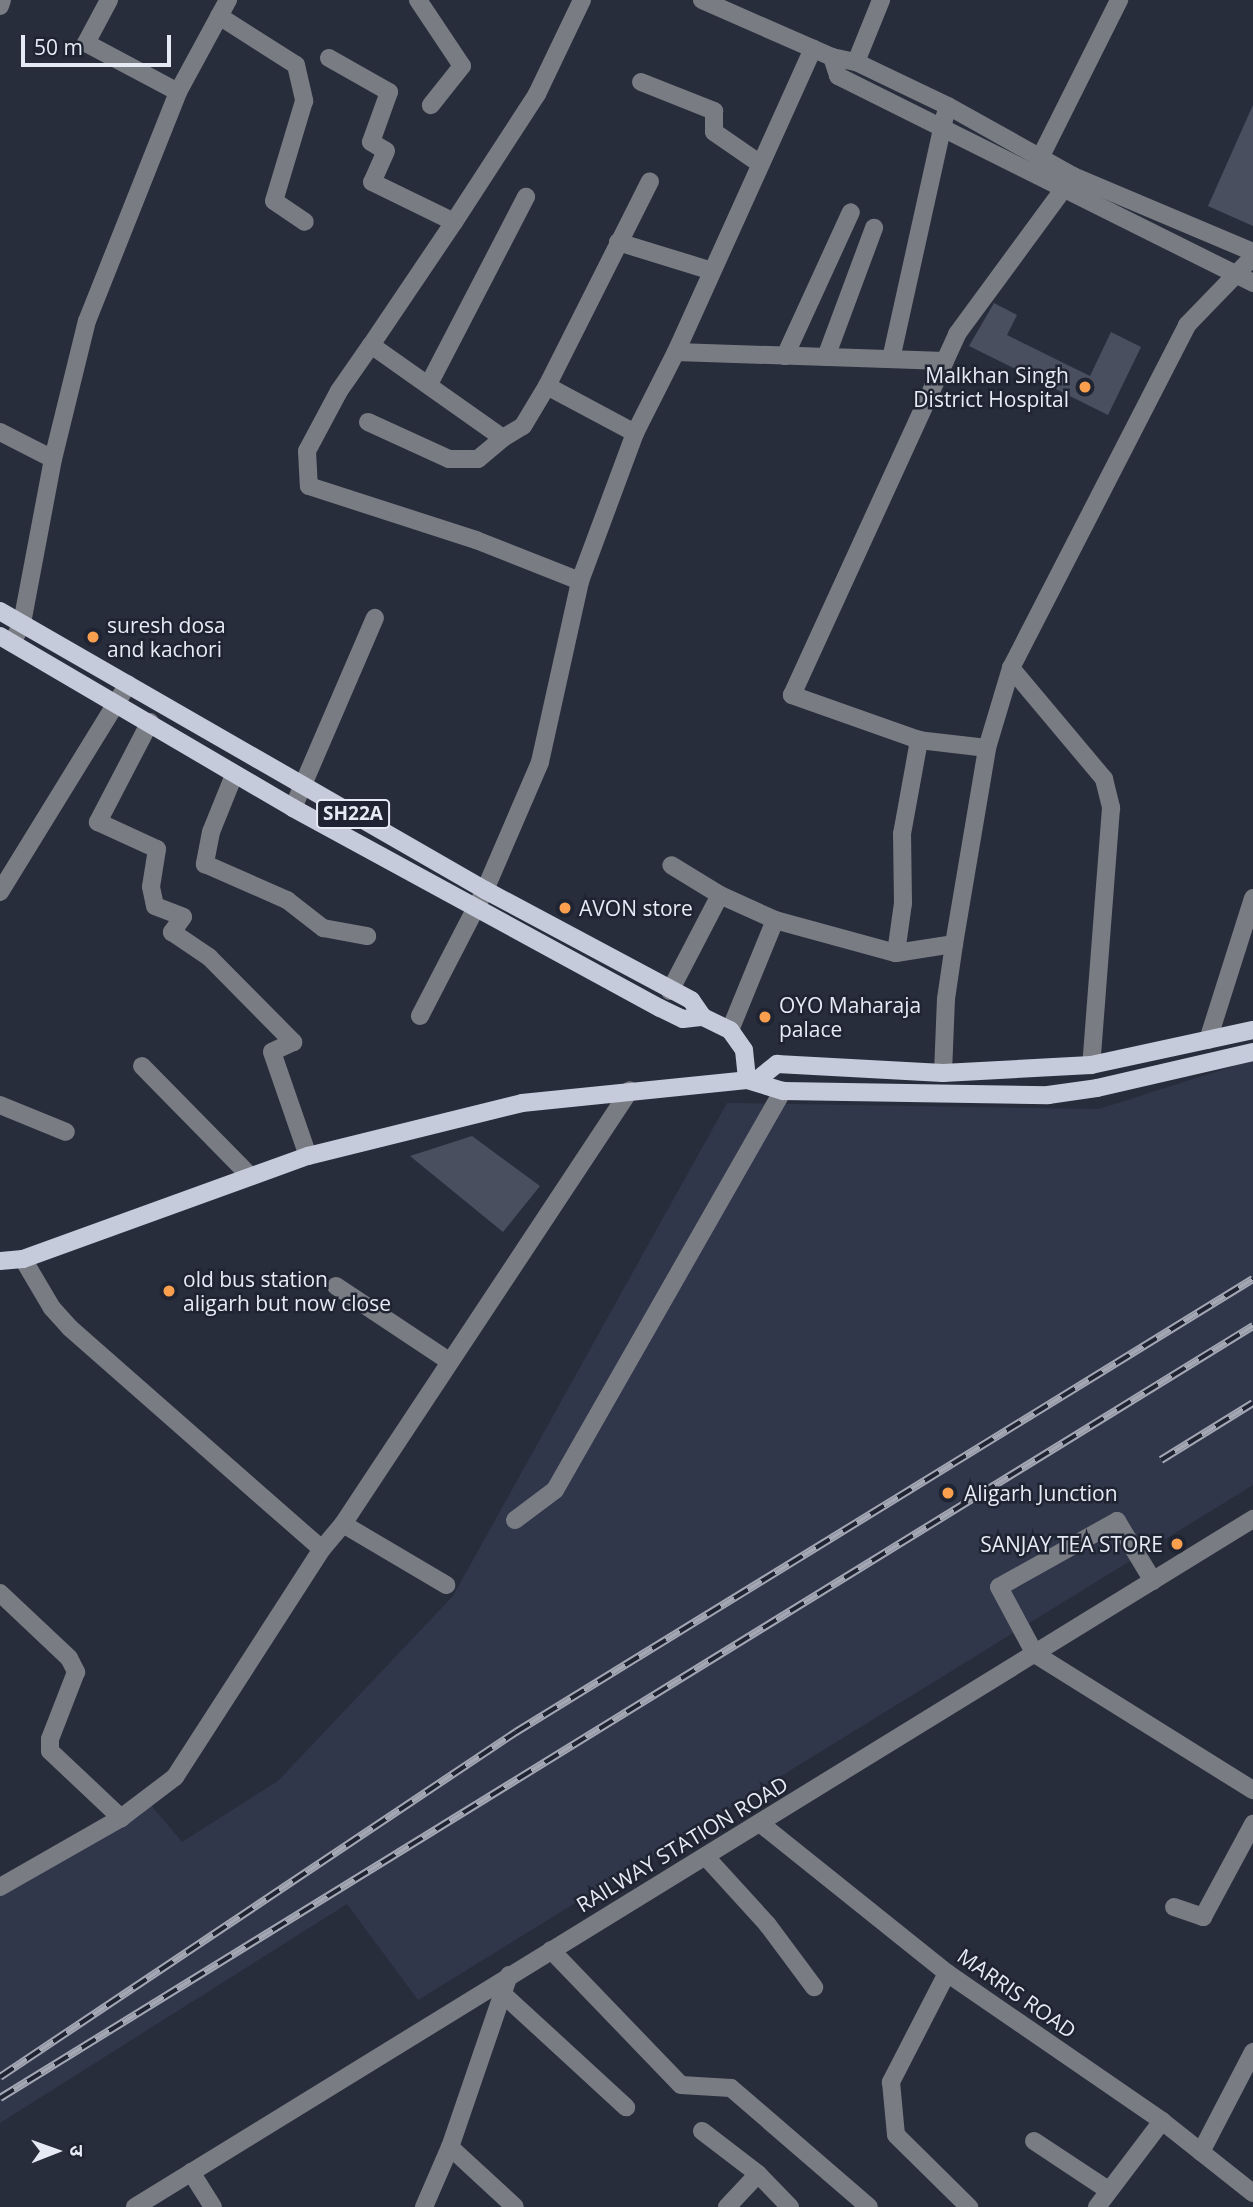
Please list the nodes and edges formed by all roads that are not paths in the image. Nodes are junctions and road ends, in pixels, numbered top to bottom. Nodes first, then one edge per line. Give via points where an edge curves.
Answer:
1 (2, 0) edge
2 (109, 0) edge
3 (228, 0) edge
4 (418, 0) edge
5 (582, 0) edge
6 (702, 0) edge
7 (881, 0) edge
8 (1119, 0) edge
9 (0, 6) edge
10 (219, 16) junction
11 (813, 48) junction
12 (832, 57) junction
13 (329, 58) dead end
14 (856, 62) junction
15 (641, 82) dead end
16 (178, 92) junction
17 (431, 105) dead end
18 (947, 106) junction
19 (943, 127) junction
20 (1040, 158) junction
21 (759, 163) junction
22 (1073, 176) junction
23 (650, 181) dead end
24 (1062, 191) junction
25 (526, 197) dead end
26 (851, 212) dead end
27 (305, 222) dead end
28 (453, 222) junction
29 (874, 228) dead end
30 (618, 242) junction
31 (1253, 255) edge
32 (712, 271) junction
33 (1234, 275) junction
34 (1253, 283) edge
35 (372, 345) junction
36 (676, 352) junction
37 (785, 356) junction
38 (826, 357) junction
39 (891, 359) junction
40 (945, 361) junction
41 (429, 384) junction
42 (547, 386) junction
43 (368, 422) dead end
44 (0, 432) edge
45 (635, 433) junction
46 (503, 439) junction
47 (53, 459) junction
48 (580, 581) junction
49 (0, 611) edge
50 (375, 618) dead end
51 (22, 623) junction
52 (6, 639) edge
53 (1012, 668) junction
54 (128, 684) junction
55 (116, 703) junction
56 (150, 722) junction
57 (919, 740) junction
58 (988, 748) junction
59 (234, 775) junction
60 (305, 786) junction
61 (293, 808) junction
62 (671, 865) dead end
63 (485, 890) junction
64 (0, 892) edge
65 (720, 895) junction
66 (1253, 898) edge
67 (477, 907) junction
68 (775, 920) junction
69 (367, 936) dead end
70 (954, 944) junction
71 (896, 953) junction
72 (612, 959) junction
73 (602, 976) junction
74 (670, 991) junction
75 (420, 1016) dead end
76 (703, 1017) junction
77 (1253, 1030) edge
78 (730, 1031) junction
79 (1208, 1040) junction
80 (1253, 1052) edge
81 (1091, 1065) junction
82 (142, 1066) dead end
83 (943, 1073) junction
84 (752, 1080) junction
85 (630, 1090) junction
86 (783, 1091) junction
87 (0, 1105) edge
88 (65, 1132) dead end
89 (308, 1156) junction
90 (249, 1175) junction
91 (23, 1259) junction
92 (0, 1261) edge
93 (336, 1286) dead end
94 (449, 1361) junction
95 (1253, 1519) edge
96 (515, 1520) dead end
97 (343, 1524) junction
98 (322, 1549) junction
99 (1153, 1581) junction
100 (446, 1585) dead end
101 (0, 1593) edge
102 (1035, 1654) junction
103 (1253, 1790) edge
104 (121, 1818) junction
105 (761, 1824) junction
106 (1253, 1824) edge
107 (706, 1857) junction
108 (0, 1886) edge
109 (1174, 1907) dead end
110 (551, 1950) junction
111 (947, 1973) junction
112 (509, 1975) junction
113 (814, 1987) dead end
114 (504, 1995) junction
115 (1253, 2052) edge
116 (626, 2107) dead end
117 (1162, 2121) junction
118 (702, 2131) dead end
119 (1034, 2141) dead end
120 (450, 2147) junction
121 (1201, 2152) junction
122 (191, 2172) junction
123 (758, 2174) junction
124 (1108, 2190) junction
125 (1253, 2193) edge
126 (510, 2205) edge
127 (135, 2207) edge
128 (213, 2207) edge
129 (424, 2207) edge
130 (727, 2207) edge
131 (790, 2207) edge
132 (869, 2207) edge
133 (969, 2207) edge
134 (1097, 2207) edge

1 - 9 street
2 - 16 street via 86,43
3 - 10 street
4 - 17 street via 462,66
5 - 28 street via 537,94
6 - 11 street
7 - 14 street
8 - 20 street
10 - 16 street
10 - 27 street via 296,65 304,101 274,201
11 - 12 street
11 - 21 street
12 - 14 street
12 - 19 street via 838,76
13 - 28 street via 389,92 371,142 386,151 372,182
14 - 18 street
15 - 21 street via 714,111 714,132
16 - 47 street via 87,321
18 - 19 street
18 - 20 street
19 - 24 street
19 - 39 street
20 - 22 street
21 - 32 street
22 - 24 street
22 - 31 street
23 - 30 street
24 - 33 street
24 - 40 street via 957,334
25 - 41 street
26 - 37 street
28 - 35 street
29 - 38 street
30 - 32 street
30 - 42 street
31 - 33 street
32 - 36 street
33 - 34 street
33 - 53 street via 1187,325
35 - 41 street
35 - 48 street via 306,450 309,485 476,540
36 - 37 street
36 - 45 street
37 - 38 street
38 - 39 street
39 - 40 street
40 - 57 street via 792,695
41 - 46 street via 472,421
42 - 45 street
42 - 46 street via 523,426
43 - 46 street via 449,459 478,458
44 - 47 street
45 - 48 street
47 - 51 street
48 - 63 street via 540,762
49 - 51 main road, SH22A
50 - 60 street
51 - 52 street
51 - 54 main road, SH22A
52 - 55 main road, SH22A
53 - 58 street
53 - 81 street via 1104,779 1111,808
54 - 55 street
54 - 60 main road, SH22A
55 - 56 main road, SH22A
55 - 64 street
56 - 59 main road, SH22A
56 - 89 street via 97,822 158,849 151,887 155,906 183,917 172,932 209,957 293,1042 272,1052
57 - 58 street
57 - 71 street via 902,834 903,903
58 - 70 street
59 - 61 main road, SH22A
59 - 69 street via 211,832 205,864 287,900 323,928
60 - 61 street
60 - 63 main road, SH22A
61 - 67 main road, SH22A
62 - 65 street
63 - 67 street
63 - 72 main road, SH22A
65 - 68 street
65 - 74 street
66 - 79 street
67 - 73 main road, SH22A
67 - 75 street
68 - 71 street
68 - 78 street
70 - 71 street
70 - 83 street
72 - 73 main road
72 - 74 main road, SH22A
73 - 76 main road, SH22A via 683,1019
74 - 76 main road, SH22A via 691,1000
76 - 78 main road, SH22A
77 - 79 main road
78 - 84 main road via 744,1049
79 - 81 main road
80 - 86 main road via 1048,1095 1003,1098
81 - 83 main road
82 - 90 street
83 - 84 main road via 777,1064
84 - 85 main road
84 - 86 main road
85 - 89 main road via 486,1110
85 - 94 street
86 - 96 street via 555,1490
87 - 88 street
89 - 90 main road
90 - 91 main road
91 - 92 main road
91 - 98 street via 46,1299 70,1328
93 - 94 street
94 - 97 street
95 - 99 street, RAILWAY STATION ROAD
97 - 98 street
97 - 100 street
98 - 104 street via 175,1777
99 - 102 street, RAILWAY STATION ROAD
99 - 102 street via 1117,1521 999,1587
101 - 104 street via 69,1658 76,1672 50,1739 50,1751
102 - 103 street
102 - 105 street, RAILWAY STATION ROAD
104 - 108 street
105 - 107 street, RAILWAY STATION ROAD
105 - 111 street, MARRIS ROAD
106 - 109 street via 1203,1917
107 - 110 street, RAILWAY STATION ROAD
107 - 113 street via 768,1924
110 - 112 street, RAILWAY STATION ROAD
110 - 132 street via 681,2085 731,2088
111 - 117 street, MARRIS ROAD
111 - 133 street via 891,2082 896,2135
112 - 114 street
112 - 122 street, RAILWAY STATION ROAD
114 - 116 street
114 - 120 street
115 - 121 street
117 - 121 street, MARRIS ROAD
117 - 124 street
118 - 123 street
119 - 124 street
120 - 126 street
120 - 129 street
121 - 125 street, MARRIS ROAD
122 - 127 street, RAILWAY STATION ROAD
122 - 128 street
123 - 130 street
123 - 131 street
124 - 134 street

